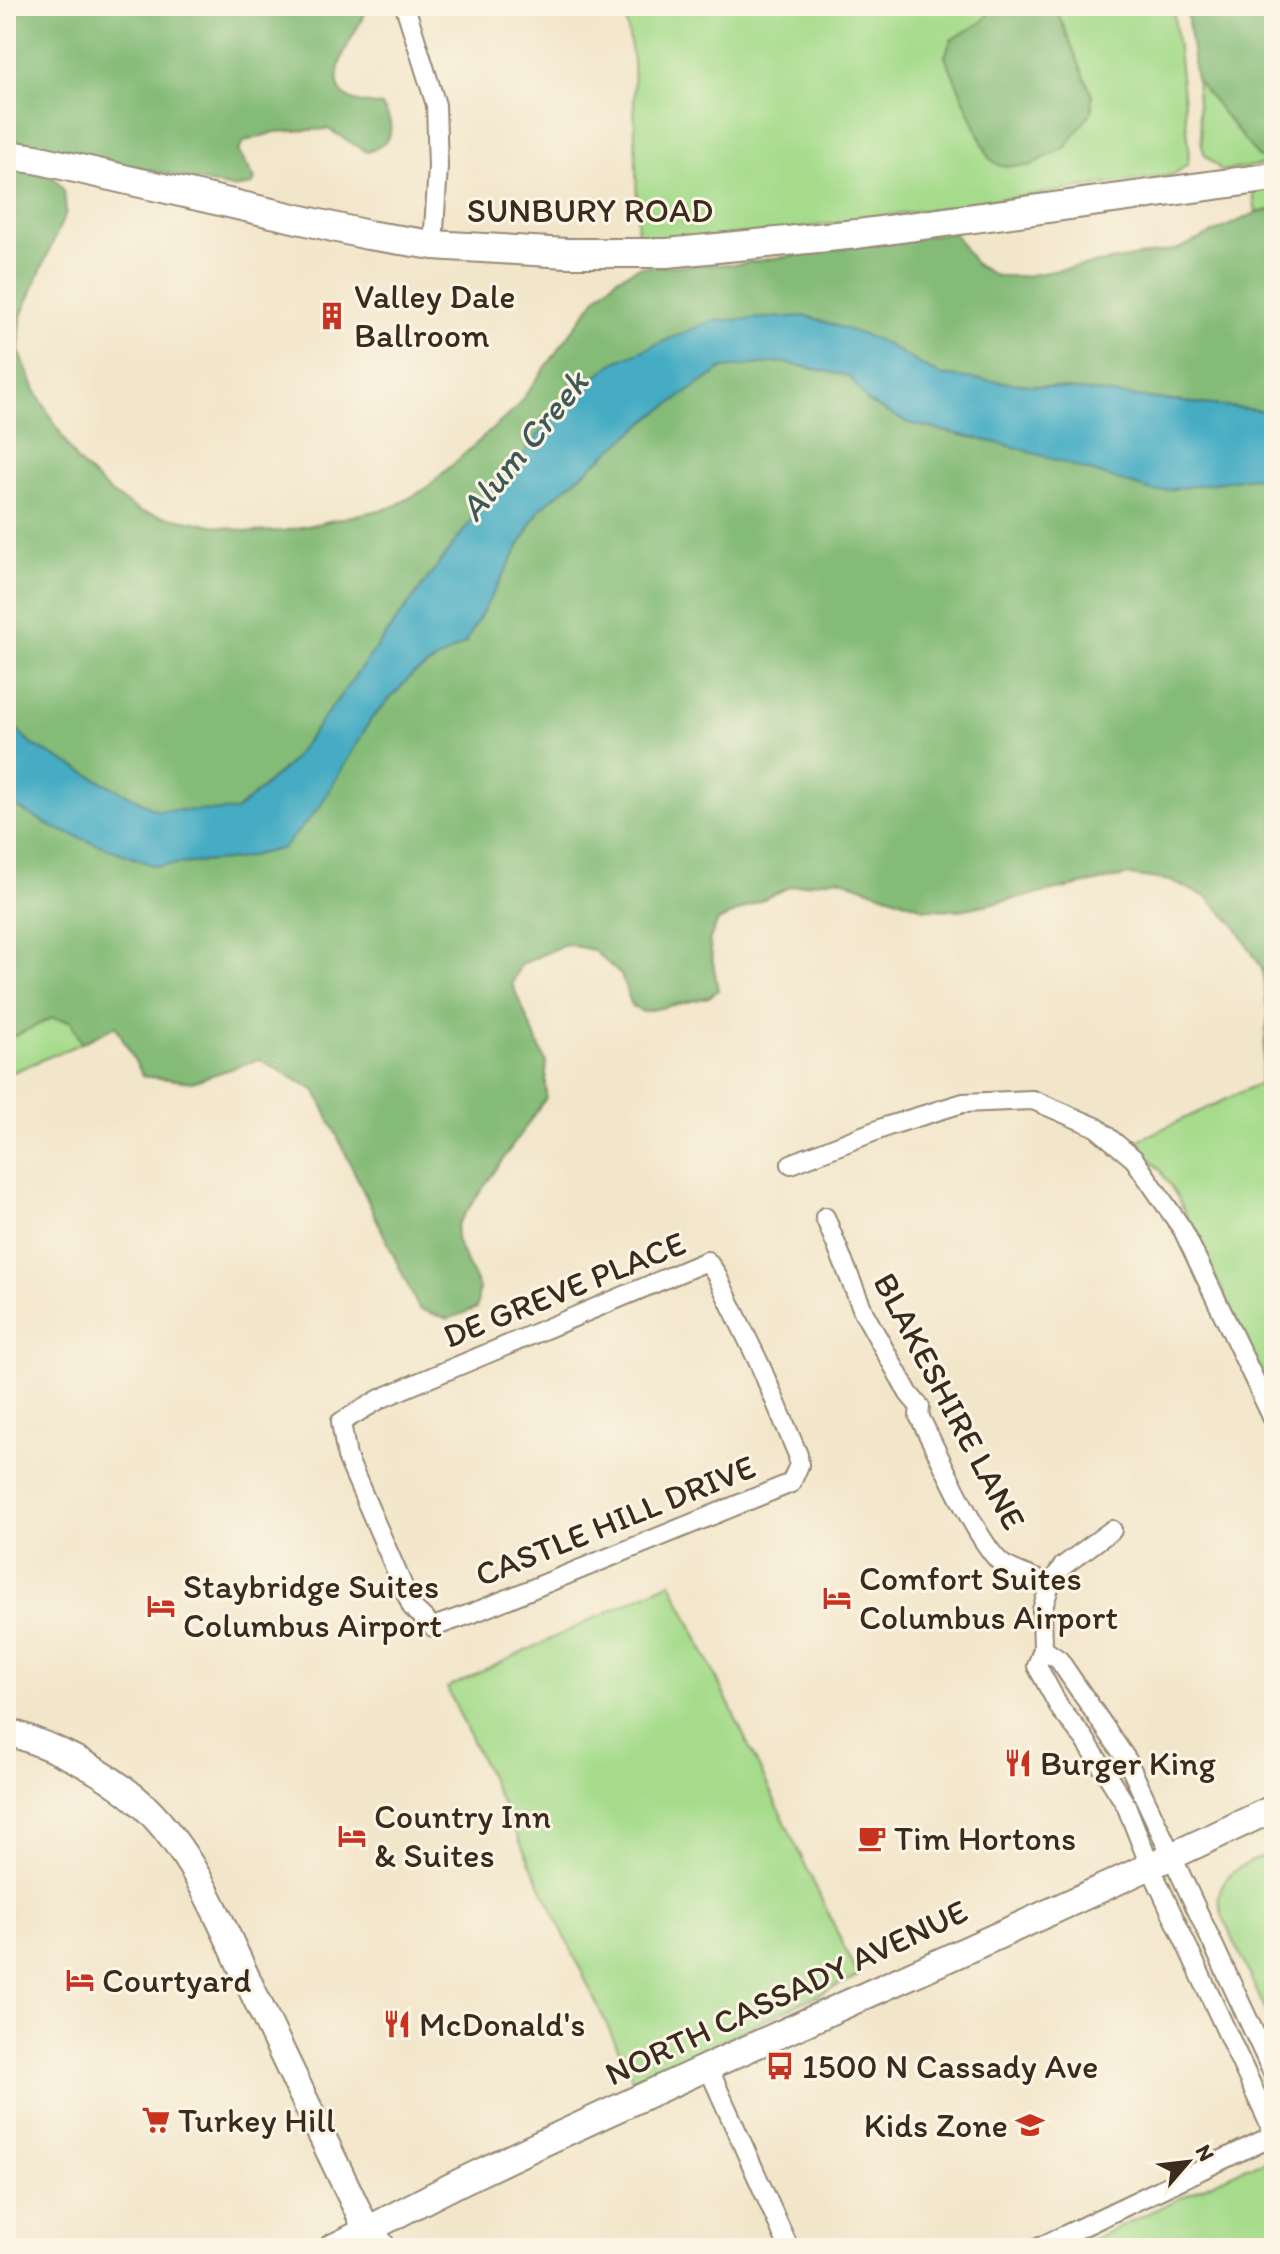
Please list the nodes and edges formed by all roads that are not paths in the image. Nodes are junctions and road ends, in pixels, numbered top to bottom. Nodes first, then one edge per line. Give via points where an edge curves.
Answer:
1 (405, 6) edge
2 (6, 155) edge
3 (1274, 177) edge
4 (433, 245) junction
5 (791, 1164) dead end
6 (825, 1217) dead end
7 (760, 1365) joint
8 (1274, 1421) edge
9 (1112, 1530) dead end
10 (1050, 1585) junction
11 (433, 1627) joint
12 (1043, 1649) junction
13 (6, 1731) edge
14 (1274, 1808) edge
15 (1162, 1861) junction
16 (708, 2067) junction
17 (1274, 2075) edge
18 (1274, 2135) edge
19 (371, 2242) edge
20 (332, 2248) edge
21 (789, 2248) edge
22 (1038, 2248) edge

1 - 4 street via 436,105
2 - 4 main road, SUNBURY ROAD
3 - 4 main road, SUNBURY ROAD via 857,234 667,253
5 - 8 street via 963,1103 1033,1100 1078,1117 1134,1159 1183,1230
6 - 10 street, BLAKESHIRE LANE via 864,1313 920,1407 919,1416 973,1523 1004,1565
7 - 11 street, CASTLE HILL DRIVE via 798,1455 791,1483
7 - 11 street, DE GREVE PLACE via 707,1261 403,1389 341,1422 347,1457 412,1607
9 - 10 street via 1063,1566
10 - 12 street via 1042,1610
12 - 15 street via 1059,1660 1127,1760
12 - 15 street via 1037,1666 1061,1710
13 - 19 main road via 72,1758 114,1783 144,1807 181,1850
14 - 15 main road, NORTH CASSADY AVENUE
15 - 16 main road, NORTH CASSADY AVENUE
15 - 17 street
15 - 18 street
16 - 19 main road, NORTH CASSADY AVENUE via 473,2175
16 - 21 street
18 - 22 street
19 - 20 main road, NORTH CASSADY AVENUE

